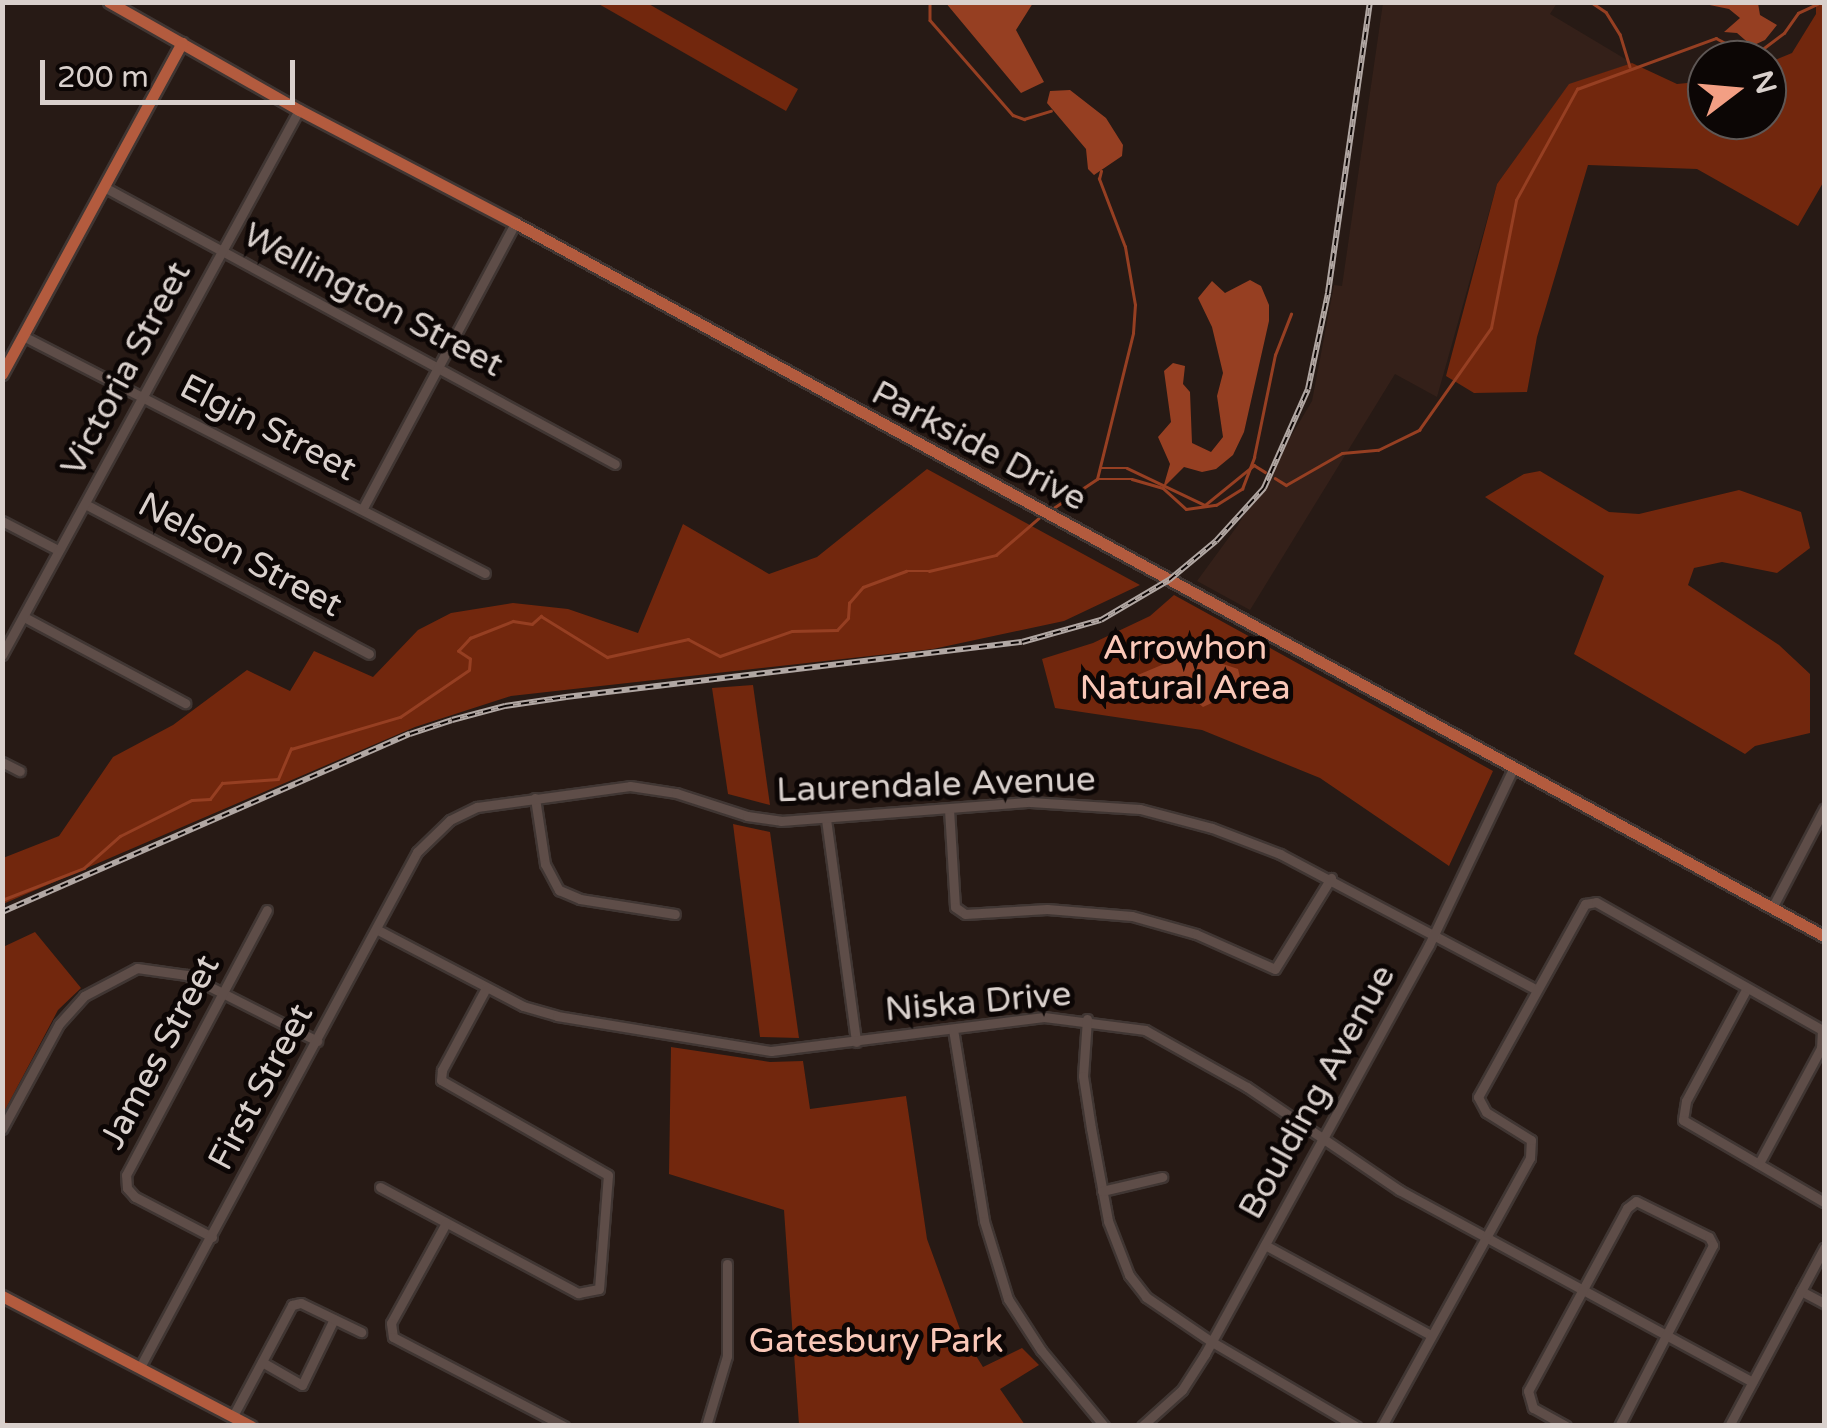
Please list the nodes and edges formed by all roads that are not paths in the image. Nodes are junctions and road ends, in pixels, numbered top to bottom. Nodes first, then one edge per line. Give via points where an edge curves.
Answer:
1 (108, 2) edge
2 (182, 43) junction
3 (298, 110) junction
4 (104, 188) junction
5 (516, 223) junction
6 (222, 250) junction
7 (24, 336) junction
8 (440, 366) junction
9 (2, 374) edge
10 (144, 395) junction
11 (615, 464) dead end
12 (85, 504) junction
13 (363, 508) junction
14 (2, 521) edge
15 (58, 550) junction
16 (485, 573) dead end
17 (24, 617) junction
18 (369, 654) dead end
19 (2, 655) edge
20 (186, 703) dead end
21 (2, 762) edge
22 (1514, 767) junction
23 (20, 770) dead end
24 (535, 798) junction
25 (949, 809) junction
26 (1824, 809) edge
27 (826, 819) junction
28 (432, 835) joint
29 (1330, 878) junction
30 (1772, 908) junction
31 (268, 910) dead end
32 (674, 914) dead end
33 (376, 929) junction
34 (1434, 933) junction
35 (1824, 936) edge
36 (486, 988) junction
37 (1746, 988) junction
38 (1536, 989) junction
39 (223, 992) junction
40 (1087, 1019) junction
41 (953, 1028) junction
42 (317, 1041) junction
43 (856, 1042) junction
44 (2, 1129) edge
45 (1322, 1139) junction
46 (1759, 1163) junction
47 (1162, 1177) dead end
48 (380, 1187) dead end
49 (1102, 1192) junction
50 (1824, 1202) edge
51 (446, 1222) junction
52 (212, 1237) junction
53 (1484, 1238) junction
54 (1265, 1245) junction
55 (1824, 1248) edge
56 (727, 1264) dead end
57 (1583, 1290) junction
58 (1802, 1291) junction
59 (2, 1296) edge
60 (1824, 1303) edge
61 (334, 1318) junction
62 (361, 1332) dead end
63 (1432, 1335) junction
64 (1667, 1336) junction
65 (1212, 1342) junction
66 (262, 1362) junction
67 (140, 1367) junction
68 (1752, 1382) junction
69 (233, 1416) junction
70 (250, 1426) edge
71 (564, 1426) edge
72 (706, 1426) edge
73 (1104, 1426) edge
74 (1142, 1426) edge
75 (1356, 1426) edge
76 (1382, 1426) edge
77 (1566, 1426) edge
78 (1619, 1426) edge
79 (1729, 1426) edge

1 - 2 main road, Parkside Drive
2 - 3 main road, Parkside Drive
2 - 4 main road
3 - 5 main road, Parkside Drive
3 - 6 street, Victoria Street
4 - 6 street, Wellington Street
4 - 7 main road
5 - 8 street
5 - 22 main road, Parkside Drive
6 - 8 street, Wellington Street
6 - 10 street, Victoria Street
7 - 9 main road
7 - 10 street, Elgin Street
8 - 11 street, Wellington Street
8 - 13 street
10 - 12 street, Victoria Street
10 - 13 street, Elgin Street
12 - 15 street, Victoria Street
12 - 18 street, Nelson Street
13 - 16 street, Elgin Street
14 - 15 street
15 - 17 street, Victoria Street
17 - 19 street, Victoria Street
17 - 20 street
21 - 23 street
22 - 30 main road, Parkside Drive
22 - 34 street, Boulding Avenue
24 - 27 street, Laurendale Avenue via 644,787 757,819
24 - 28 street, Laurendale Avenue via 468,810
24 - 32 street via 545,864 559,890
25 - 27 street, Laurendale Avenue
25 - 29 street, Laurendale Avenue via 1030,802 1140,809 1212,828
25 - 29 street via 954,907 965,914 1047,909 1132,916 1275,968
26 - 30 street
27 - 43 street
28 - 33 street, First Street
29 - 34 street, Laurendale Avenue
30 - 35 main road, Parkside Drive
31 - 39 street, James Street
33 - 36 street, Niska Drive
33 - 42 street, First Street
34 - 38 street, Laurendale Avenue
34 - 45 street, Boulding Avenue
36 - 43 street, Niska Drive via 557,1016 771,1051
36 - 51 street via 442,1080 608,1175 601,1286 594,1294 578,1294
37 - 38 street via 1589,902 1578,910
37 - 46 street via 1682,1113 1688,1126
37 - 46 street via 1816,1024 1824,1036
38 - 53 street via 1478,1096 1482,1108 1532,1145
39 - 42 street
39 - 44 street via 169,970 137,968 84,996 58,1024
39 - 52 street, James Street via 126,1175 135,1197
40 - 41 street, Niska Drive
40 - 45 street, Niska Drive via 1144,1030 1186,1049
40 - 49 street via 1083,1076
41 - 43 street, Niska Drive
41 - 73 street via 984,1221 1008,1299 1040,1350
42 - 52 street, First Street
45 - 53 street, Niska Drive
45 - 54 street, Boulding Avenue
46 - 50 street
47 - 49 street
48 - 51 street
49 - 65 street via 1111,1233 1137,1286
51 - 71 street via 391,1323 393,1337
52 - 67 street, First Street
53 - 57 street, Niska Drive
53 - 63 street
54 - 63 street
54 - 65 street, Boulding Avenue
55 - 58 street
56 - 72 street via 726,1356
57 - 64 street, Niska Drive
57 - 64 street via 1627,1208 1647,1202 1713,1245
57 - 77 street via 1528,1395 1533,1408
58 - 60 street
58 - 68 street
59 - 67 main road
61 - 62 street
61 - 66 street via 292,1305
61 - 66 street via 302,1385
63 - 76 street
64 - 68 street, Niska Drive
64 - 78 street
65 - 74 street, Boulding Avenue via 1190,1380
65 - 75 street
66 - 69 street
67 - 69 main road
68 - 79 street
69 - 70 main road

